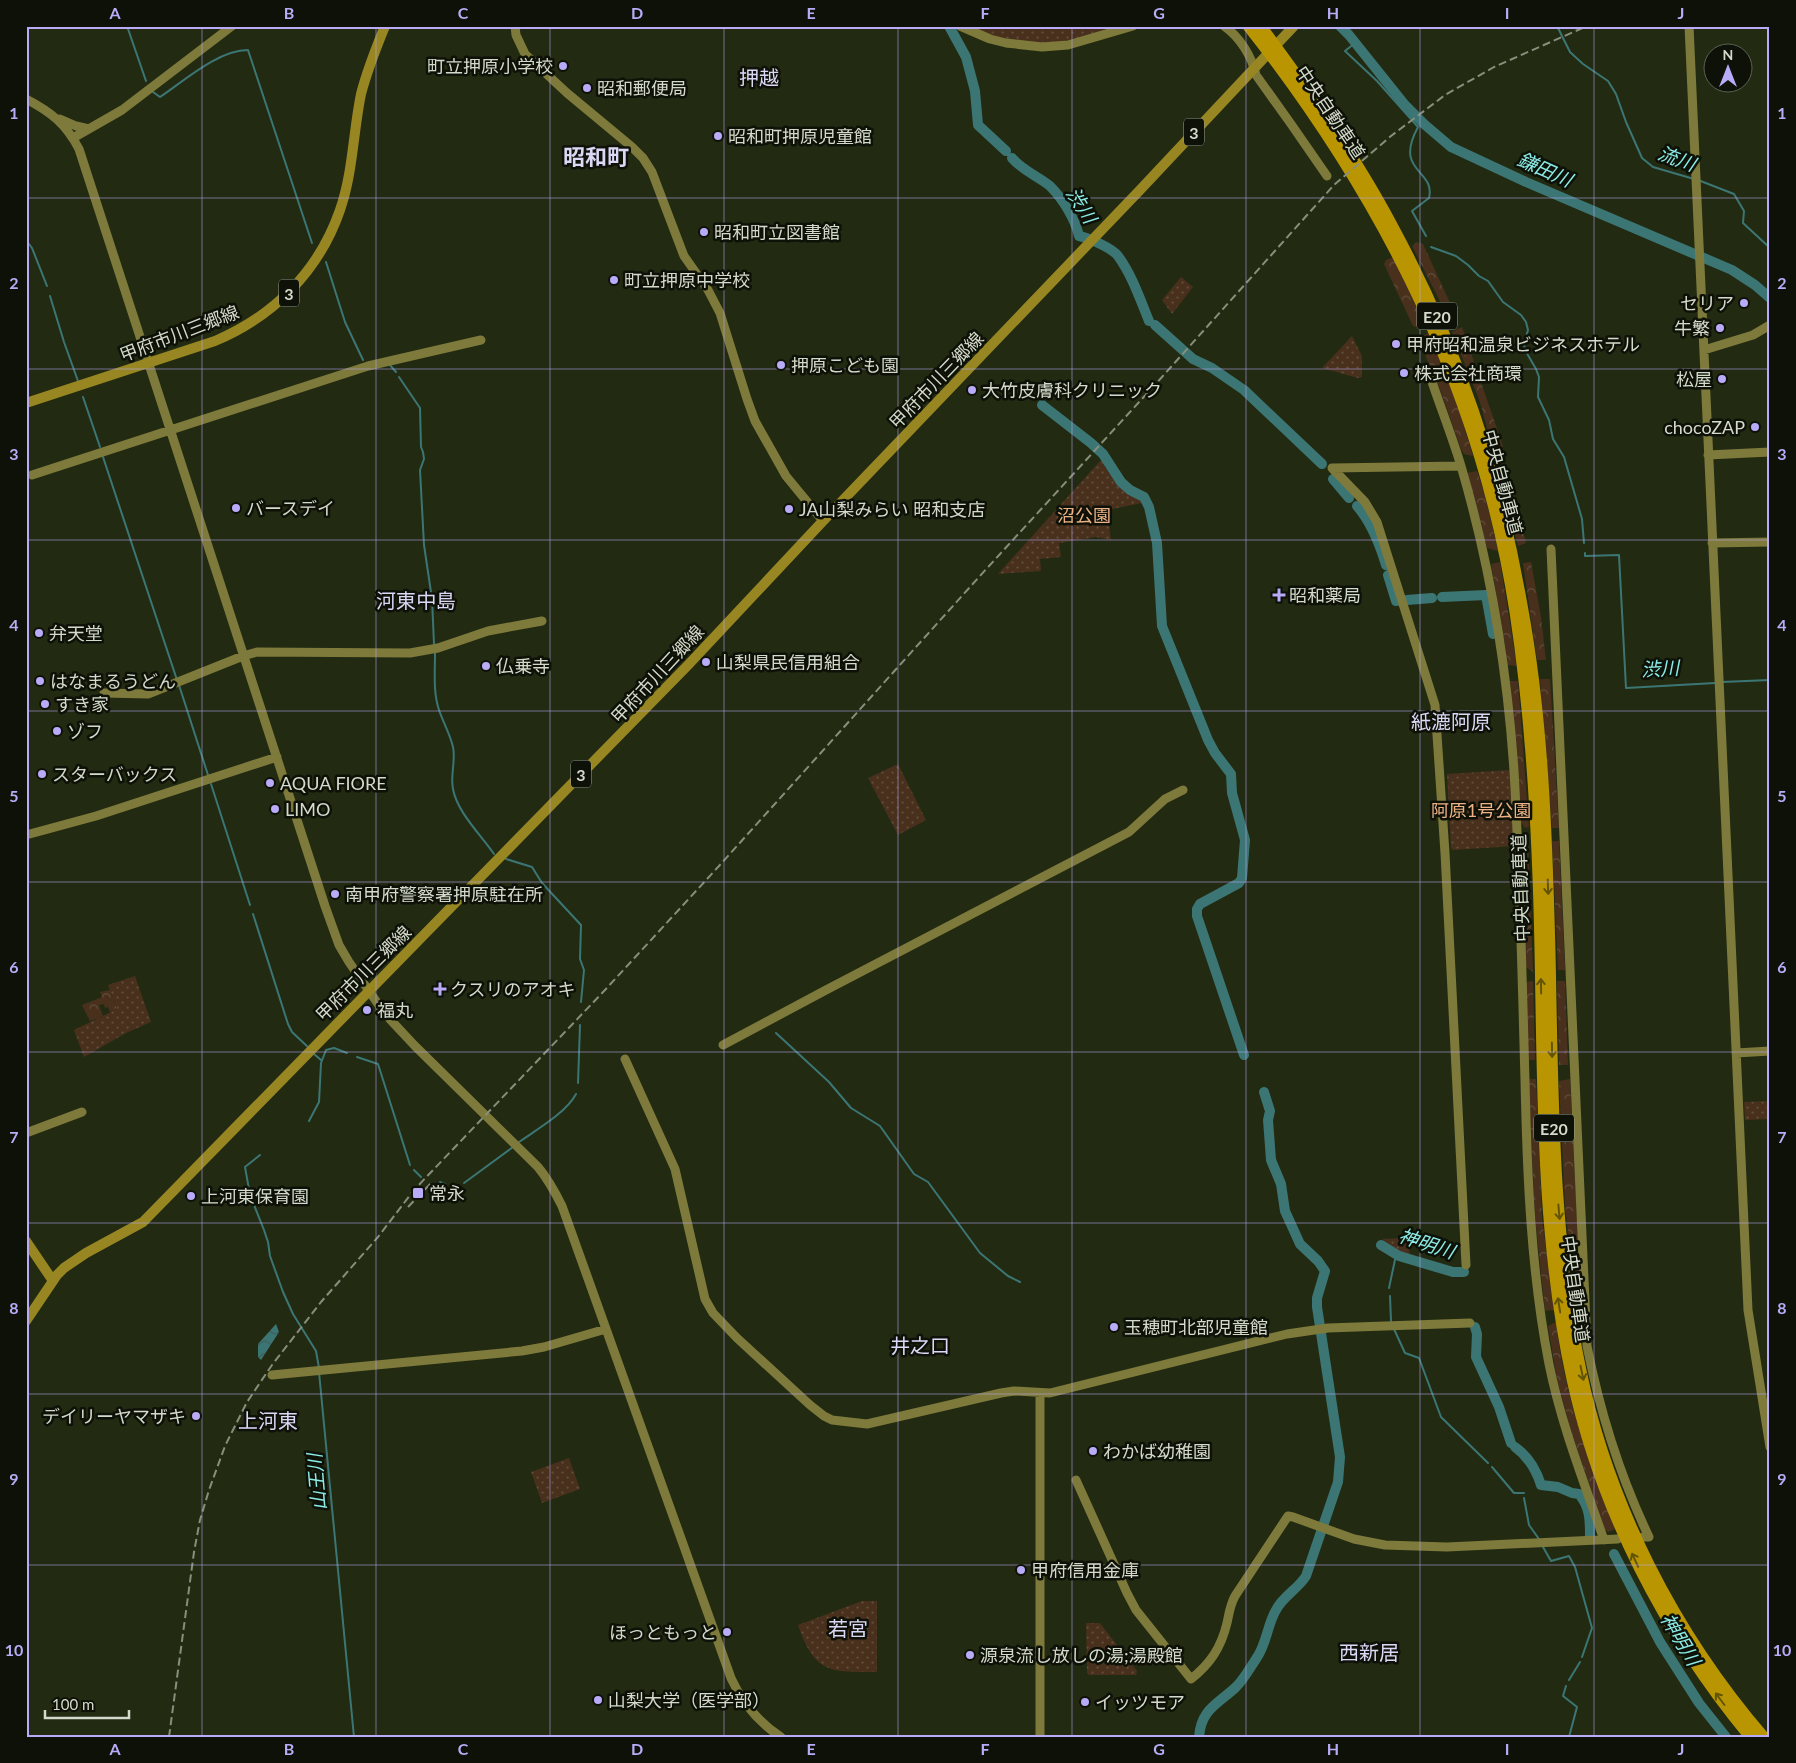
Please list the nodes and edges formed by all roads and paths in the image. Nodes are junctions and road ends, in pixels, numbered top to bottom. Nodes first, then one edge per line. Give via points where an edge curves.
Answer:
1 (232, 26) edge
2 (385, 26) edge
3 (515, 26) edge
4 (960, 26) edge
5 (1133, 26) edge
6 (1224, 26) edge
7 (1248, 26) edge
8 (1261, 26) edge
9 (1294, 26) edge
10 (1689, 26) edge
11 (1276, 54) junction
12 (1254, 68) junction
13 (26, 99) edge
14 (55, 116) junction
15 (89, 129) junction
16 (73, 138) junction
17 (1327, 176) dead end
18 (1770, 325) edge
19 (481, 340) dead end
20 (1704, 350) junction
21 (148, 364) junction
22 (1430, 376) dead end
23 (26, 403) edge
24 (170, 430) junction
25 (1770, 452) edge
26 (1708, 455) junction
27 (1460, 466) junction
28 (32, 475) dead end
29 (1490, 477) junction
30 (823, 521) junction
31 (1770, 542) edge
32 (1712, 543) junction
33 (1551, 549) dead end
34 (542, 621) dead end
35 (243, 656) junction
36 (104, 693) dead end
37 (277, 758) junction
38 (1183, 790) dead end
39 (26, 835) edge
40 (368, 991) junction
41 (723, 1045) dead end
42 (1770, 1052) edge
43 (1736, 1053) junction
44 (625, 1059) dead end
45 (82, 1112) dead end
46 (26, 1133) edge
47 (26, 1241) edge
48 (1466, 1265) dead end
49 (53, 1281) junction
50 (26, 1321) edge
51 (1470, 1323) dead end
52 (606, 1329) junction
53 (272, 1375) dead end
54 (1040, 1394) junction
55 (1770, 1447) edge
56 (1076, 1480) dead end
57 (1643, 1537) dead end
58 (1618, 1539) dead end
59 (1604, 1540) junction
60 (780, 1737) edge
61 (1040, 1737) edge
62 (1750, 1737) edge
63 (1764, 1737) edge

1 - 15 street via 122,110
2 - 21 main road, 甲府市川三郷線 / 3 via 361,95 340,210 316,261 282,300 244,327 215,341
3 - 30 street via 520,45 528,58 644,158 684,256 720,313 756,421 786,476
4 - 5 street via 990,39 1042,47 1068,45
6 - 12 street via 1237,37
7 - 11 highway, 中央自動車道 / E20
8 - 11 highway, 中央自動車道 / E20
9 - 12 main road, 甲府市川三郷線 / 3
10 - 20 street
11 - 29 highway, 中央自動車道 / E20 via 1365,186 1430,320
12 - 17 street via 1256,76
12 - 30 main road, 甲府市川三郷線 / 3
13 - 14 street
14 - 15 street
14 - 16 street
15 - 16 street
16 - 21 street
18 - 20 street via 1753,335
19 - 24 street via 368,366
20 - 26 street
21 - 23 main road, 甲府市川三郷線 / 3
21 - 24 street
22 - 27 street
24 - 28 street
24 - 35 street
25 - 26 street
26 - 32 street
27 - 48 street via 1332,468 1365,502 1377,522 1435,705
27 - 59 street via 1486,564 1498,628 1513,767 1527,1162 1539,1295 1557,1397
62 -> 29 highway, 中央自動車道 / E20 via 1693,1661 1640,1569 1596,1463 1572,1379 1549,1213 1531,754 1515,609
29 -> 63 highway, 中央自動車道 / E20 via 1510,539 1523,609 1536,715 1548,883 1556,1166 1564,1259 1582,1376 1618,1495 1650,1566 1710,1666
30 - 40 main road, 甲府市川三郷線 / 3 via 601,755
31 - 32 street
32 - 43 street
33 - 57 street via 1587,1346 1611,1442 1649,1537
34 - 35 street via 488,631 426,651 267,651
35 - 36 street via 148,694
35 - 37 street
37 - 39 street
37 - 40 street via 332,928 348,962
38 - 41 street via 1164,798 1129,832
40 - 49 main road, 甲府市川三郷線 / 3 via 143,1222 86,1253 64,1268
40 - 52 street via 395,1027 548,1179 562,1206
42 - 43 street
43 - 55 street via 1748,1310
44 - 54 street via 675,1169 705,1299 713,1313 737,1338 824,1416 840,1422 867,1424 1002,1393 1026,1391
45 - 46 street
47 - 49 main road
49 - 50 main road, 甲府市川三郷線 / 3
51 - 54 street via 1328,1328 1287,1334
52 - 53 street via 522,1351
52 - 60 street via 730,1678 751,1711
54 - 61 street
56 - 59 street via 1136,1610 1191,1679 1205,1668 1219,1649 1235,1596 1288,1516 1385,1546
58 - 59 street

